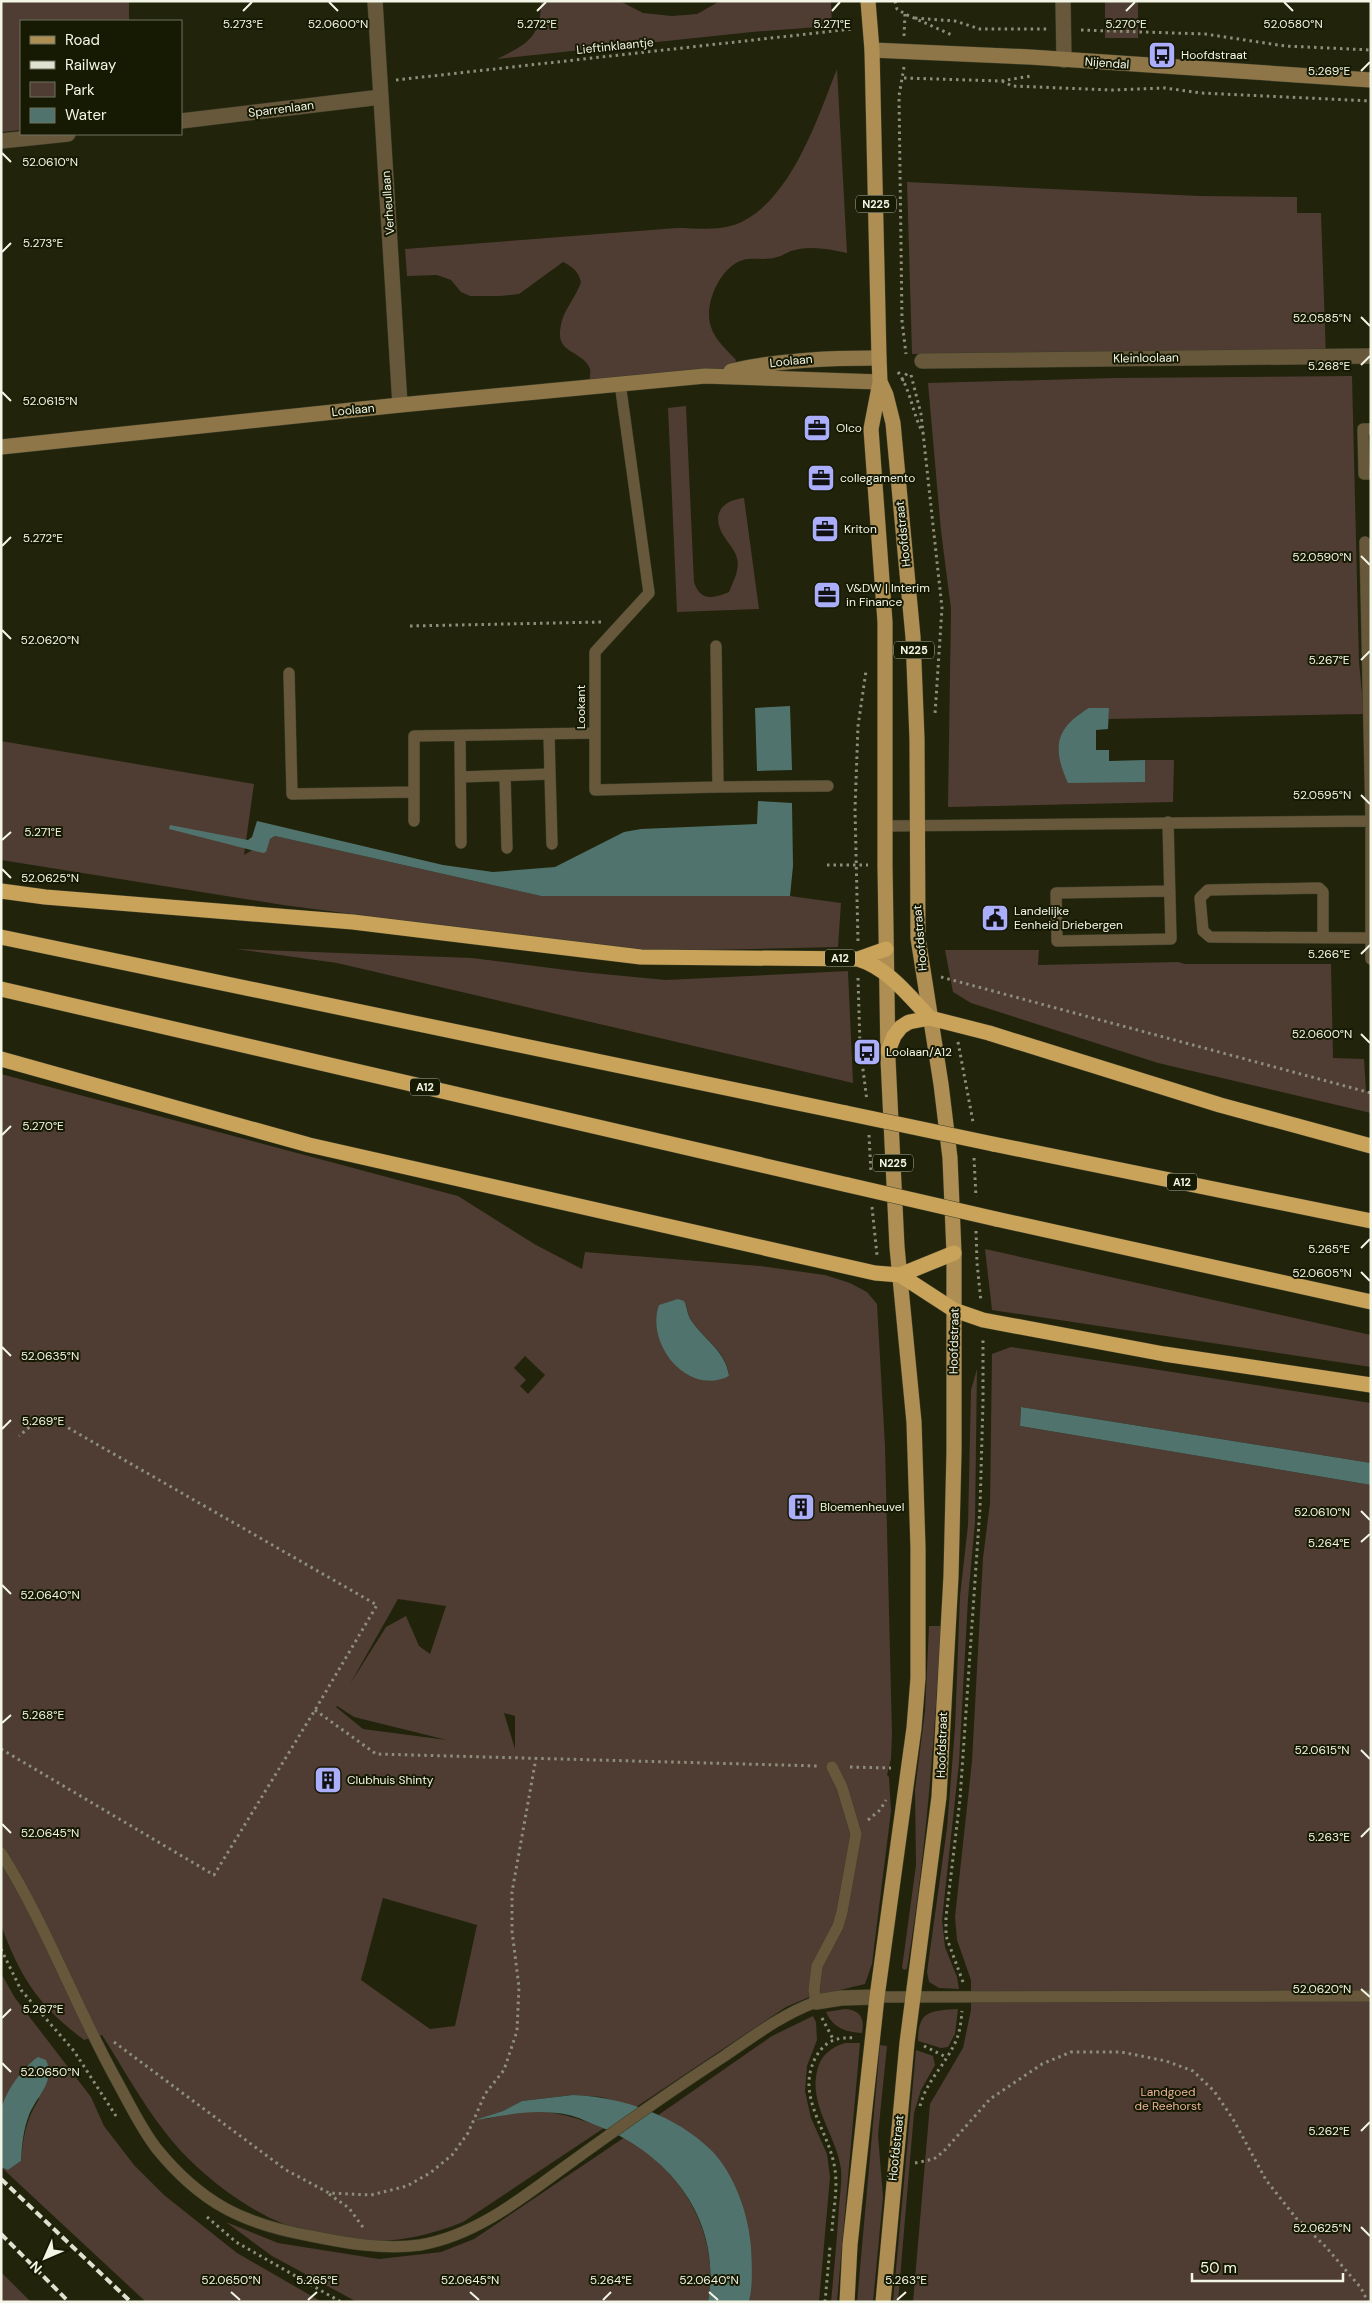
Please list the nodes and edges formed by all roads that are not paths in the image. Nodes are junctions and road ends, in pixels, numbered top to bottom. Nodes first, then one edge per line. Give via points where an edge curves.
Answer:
1 (375, 1) edge
2 (868, 1) edge
3 (1063, 1) edge
4 (872, 50) junction
5 (1064, 60) junction
6 (1371, 80) edge
7 (381, 97) junction
8 (182, 121) edge
9 (58, 135) edge
10 (1, 141) edge
11 (1371, 356) edge
12 (880, 358) junction
13 (913, 362) road end
14 (705, 376) junction
15 (880, 382) junction
16 (620, 383) junction
17 (400, 405) junction
18 (1371, 429) edge
19 (1, 447) edge
20 (1371, 474) edge
21 (1365, 542) dead end
22 (716, 646) dead end
23 (289, 672) dead end
24 (594, 733) junction
25 (549, 734) junction
26 (460, 736) junction
27 (550, 774) junction
28 (505, 776) junction
29 (461, 777) junction
30 (828, 786) dead end
31 (718, 787) junction
32 (414, 792) junction
33 (1371, 820) edge
34 (414, 821) dead end
35 (1168, 822) junction
36 (885, 826) junction
37 (916, 826) junction
38 (1371, 829) edge
39 (461, 844) dead end
40 (552, 844) dead end
41 (507, 848) dead end
42 (1, 891) edge
43 (1170, 891) junction
44 (1, 937) edge
45 (1323, 938) junction
46 (1370, 938) edge
47 (1371, 946) edge
48 (886, 949) junction
49 (858, 959) junction
50 (1371, 959) edge
51 (886, 974) junction
52 (1, 989) edge
53 (930, 1018) junction
54 (888, 1051) junction
55 (1, 1059) edge
56 (1371, 1146) edge
57 (1371, 1221) edge
58 (954, 1253) junction
59 (900, 1275) junction
60 (1371, 1302) edge
61 (954, 1310) junction
62 (1371, 1386) edge
63 (832, 1767) road end
64 (1, 1853) edge
65 (1371, 1996) edge
66 (877, 1998) junction
67 (912, 1998) junction
68 (816, 2002) junction
69 (847, 2302) edge
70 (884, 2302) edge

1 - 7 street, Verheullaan
2 - 4 main road, Hoofdstraat / N225
3 - 5 street
4 - 5 street, Nijendal
4 - 12 main road, Hoofdstraat / N225
5 - 6 street, Nijendal
7 - 8 street, Sparrenlaan
7 - 17 street, Verheullaan
9 - 10 street
11 - 13 street, Kleinloolaan
12 - 14 street, Loolaan via 774,362
12 - 15 main road, Hoofdstraat / N225
14 - 15 street, Loolaan
14 - 16 street, Loolaan
15 - 36 main road, Hoofdstraat / N225 via 871,429 885,622
15 - 37 main road, Hoofdstraat / N225 via 893,423 913,637
16 - 17 street, Loolaan
16 - 24 lane, Lookant via 649,592 595,652
17 - 19 street, Loolaan
18 - 20 lane via 1363,429 1364,474
21 - 33 lane
22 - 31 lane
23 - 32 lane via 292,794
24 - 25 lane
24 - 31 lane, Lookant via 595,790
25 - 26 lane
25 - 27 lane
26 - 29 lane
26 - 32 lane via 414,736
27 - 28 lane
27 - 40 lane
28 - 29 lane
28 - 41 lane
29 - 39 lane
30 - 31 lane
32 - 34 lane
33 - 35 lane
35 - 37 lane
35 - 43 lane
36 - 37 lane
36 - 48 main road, Hoofdstraat / N225
37 - 53 main road, Hoofdstraat / N225 via 918,938
38 - 46 lane
42 - 49 highway, A12 via 353,922 641,957
43 - 43 lane via 1056,893 1057,941 1171,939
44 - 57 highway, A12, bridge
45 - 45 lane via 1210,938 1202,931 1200,898 1208,890 1319,888 1323,892
45 - 46 lane
46 - 47 lane
47 - 50 lane
48 - 49 highway, A12
48 - 51 main road, Hoofdstraat / N225
49 - 51 highway, A12
51 - 53 highway
51 - 54 main road, Hoofdstraat / N225
52 - 60 highway, A12, bridge via 848,1186
53 - 54 highway via 915,1020 901,1027
53 - 56 highway via 989,1033 1220,1105
53 - 58 main road, Hoofdstraat / N225 via 950,1158
54 - 59 main road, Hoofdstraat / N225
55 - 59 highway via 309,1145 875,1273
58 - 59 highway
58 - 61 main road, Hoofdstraat / N225
59 - 61 highway
59 - 66 main road, Hoofdstraat via 914,1422 918,1678
61 - 62 highway via 1017,1328
61 - 67 main road, Hoofdstraat via 951,1576 939,1796
63 - 68 lane via 842,1787 856,1834 838,1926 817,1966
64 - 68 lane via 58,1960 90,2033 156,2148 188,2182 218,2206 248,2220 289,2232 348,2244 420,2244 469,2229 502,2212 771,2025
65 - 67 lane
66 - 67 lane
66 - 68 street
66 - 69 main road, Hoofdstraat via 850,2245
67 - 70 main road, Hoofdstraat

